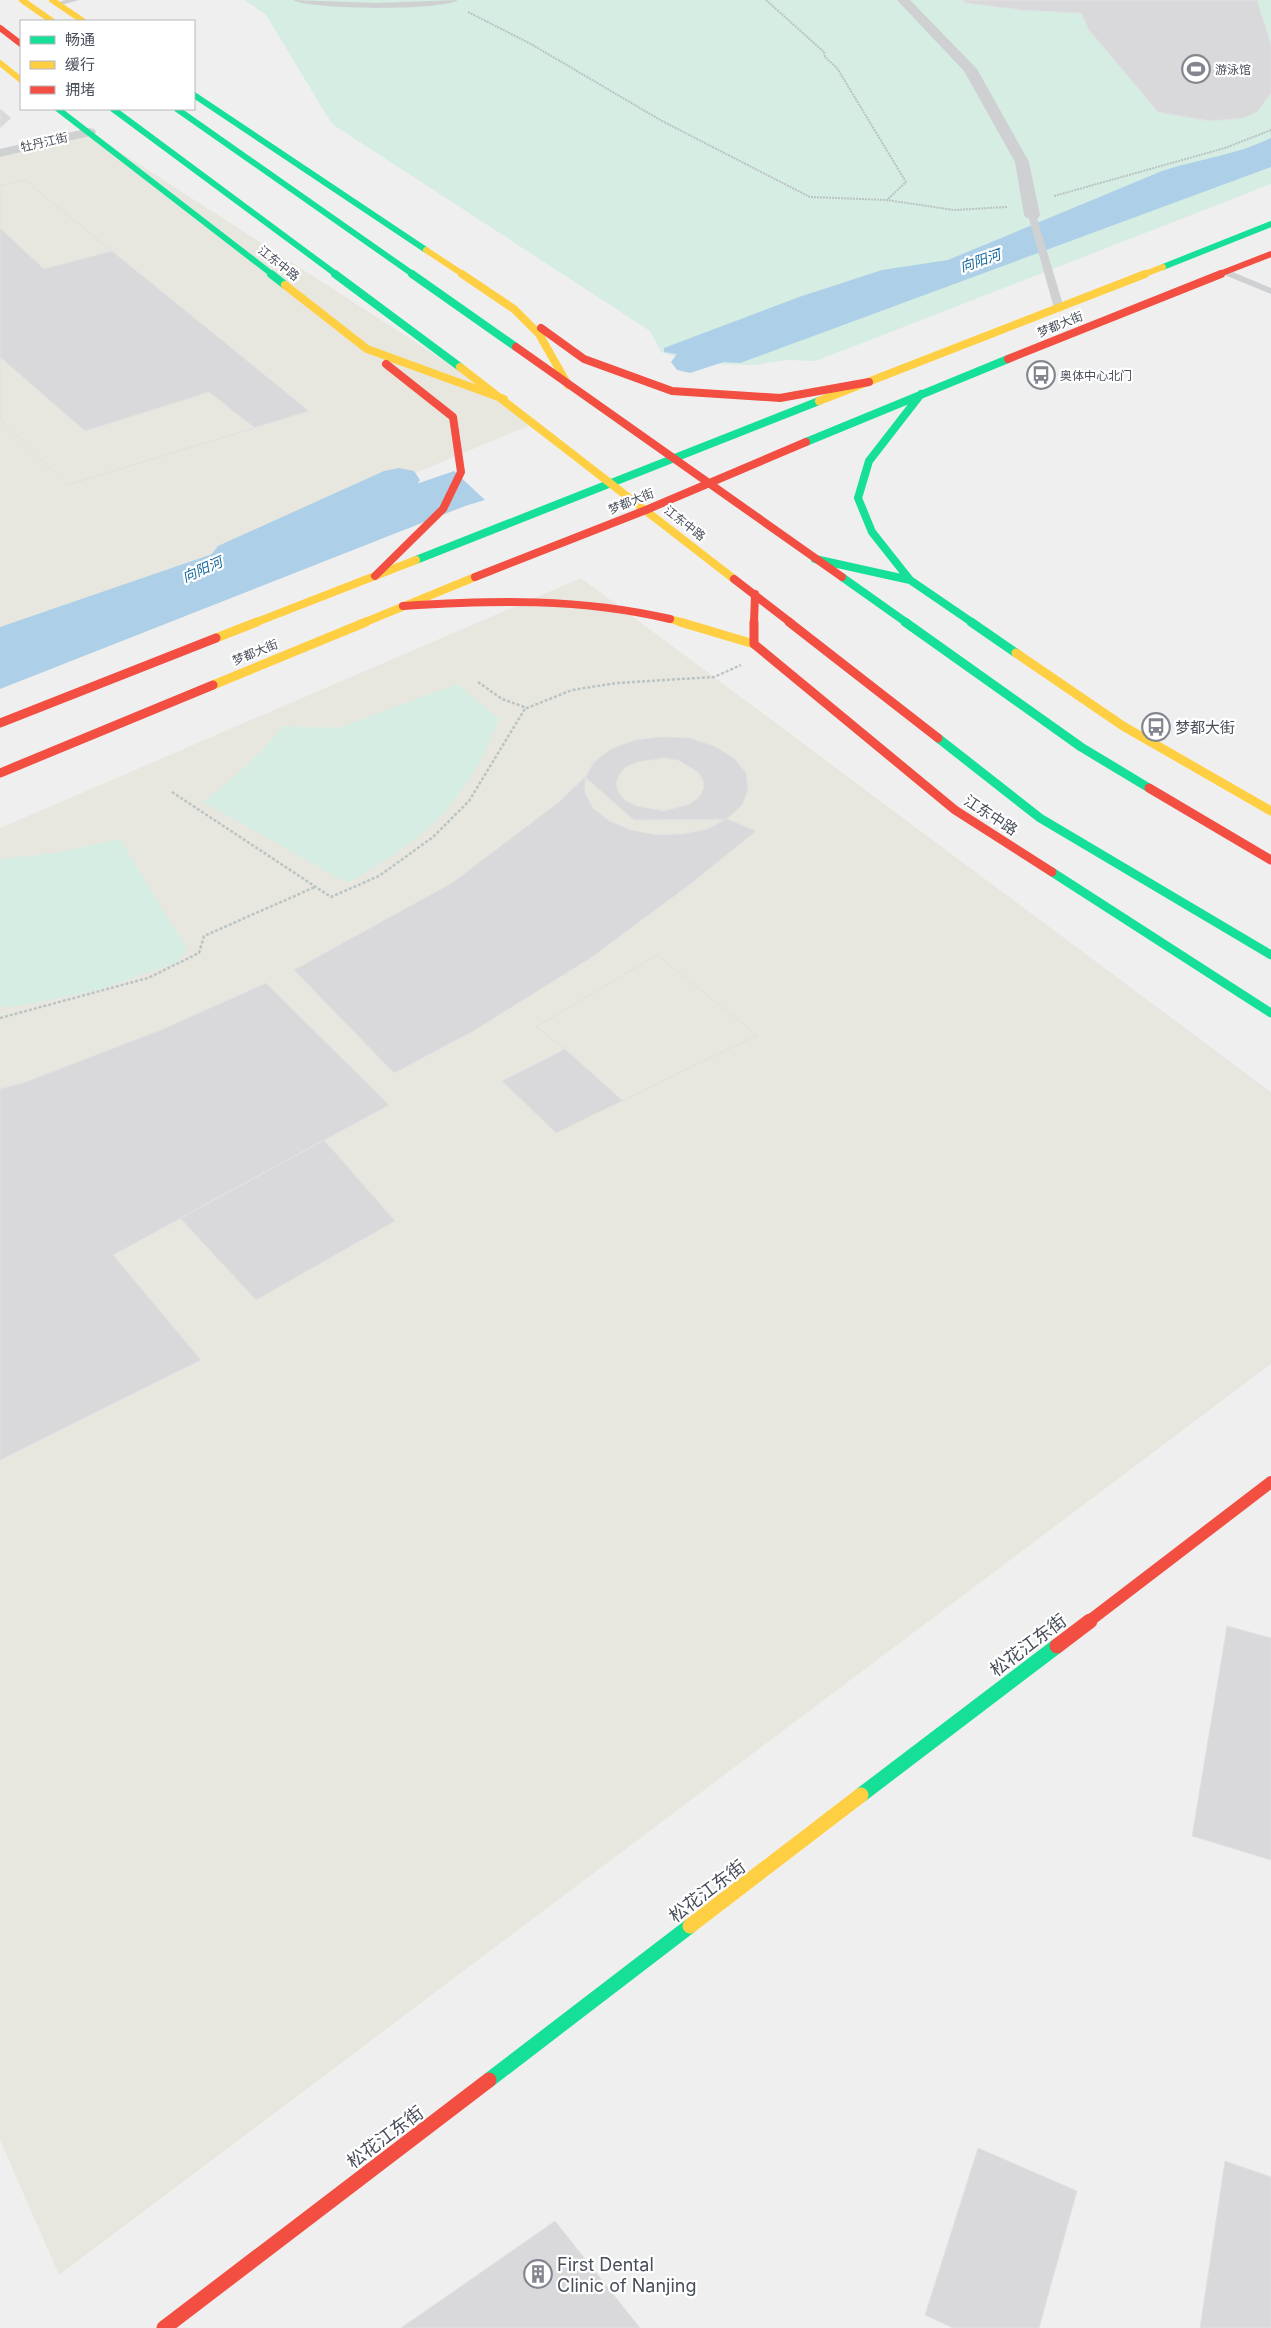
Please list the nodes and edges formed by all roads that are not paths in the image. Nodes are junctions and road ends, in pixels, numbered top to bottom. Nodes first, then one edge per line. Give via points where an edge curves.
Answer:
1 (22, 0) edge
2 (75, 0) edge
3 (297, 0) edge
4 (450, 1) edge
5 (905, 1) edge
6 (54, 2) edge
7 (51, 20) edge
8 (81, 20) edge
9 (0, 28) edge
10 (20, 43) edge
11 (0, 63) edge
12 (20, 79) edge
13 (195, 96) edge
14 (59, 110) edge
15 (114, 110) edge
16 (178, 110) edge
17 (89, 132) junction
18 (0, 153) edge
19 (1031, 208) joint
20 (1271, 224) edge
21 (1271, 254) edge
22 (1225, 272) junction
23 (1271, 291) edge
24 (1058, 308) junction
25 (514, 309) junction
26 (368, 349) junction
27 (870, 382) junction
28 (568, 384) junction
29 (921, 394) junction
30 (504, 399) junction
31 (674, 459) junction
32 (613, 483) junction
33 (710, 483) junction
34 (646, 510) junction
35 (815, 559) junction
36 (375, 576) junction
37 (910, 580) junction
38 (755, 594) junction
39 (403, 606) junction
40 (754, 644) junction
41 (0, 723) edge
42 (0, 772) edge
43 (1271, 811) edge
44 (1271, 860) edge
45 (1271, 955) edge
46 (1271, 1013) edge
47 (1271, 1482) edge
48 (164, 2328) edge

1 - 7 main road
2 - 6 lane
3 - 4 lane via 389,5
5 - 19 street via 970,68 1022,162
6 - 8 main road
9 - 10 main road
11 - 12 main road
13 - 25 main road
14 - 17 main road, 江东中路
15 - 30 main road, 江东中路
16 - 28 main road
17 - 18 street, 牡丹江街
17 - 26 main road, 江东中路
19 - 24 lane
20 - 24 main road, 梦都大街
21 - 22 main road, 梦都大街
22 - 23 lane
22 - 29 main road, 梦都大街
24 - 27 main road, 梦都大街
25 - 27 main road via 584,359 672,391 780,398
25 - 28 main road via 539,334
26 - 30 main road, 江东中路
26 - 36 main road via 453,417 461,472 443,509
27 - 31 main road, 梦都大街
28 - 31 main road
29 - 33 main road, 梦都大街
29 - 37 main road via 869,461 858,498 872,532
30 - 32 main road, 江东中路
31 - 32 main road, 梦都大街
31 - 33 main road
32 - 34 main road, 江东中路
32 - 36 main road, 梦都大街
33 - 34 main road, 梦都大街
33 - 35 main road
34 - 38 main road, 江东中路
34 - 39 main road, 梦都大街
35 - 37 main road
35 - 44 main road via 1081,747
36 - 41 main road, 梦都大街
37 - 43 main road via 1123,726
38 - 40 main road
38 - 45 main road, 江东中路 via 1040,818
39 - 40 main road via 490,599 570,601 657,616
39 - 42 main road, 梦都大街
40 - 46 main road, 江东中路 via 955,810
47 - 48 main road, 松花江东街

